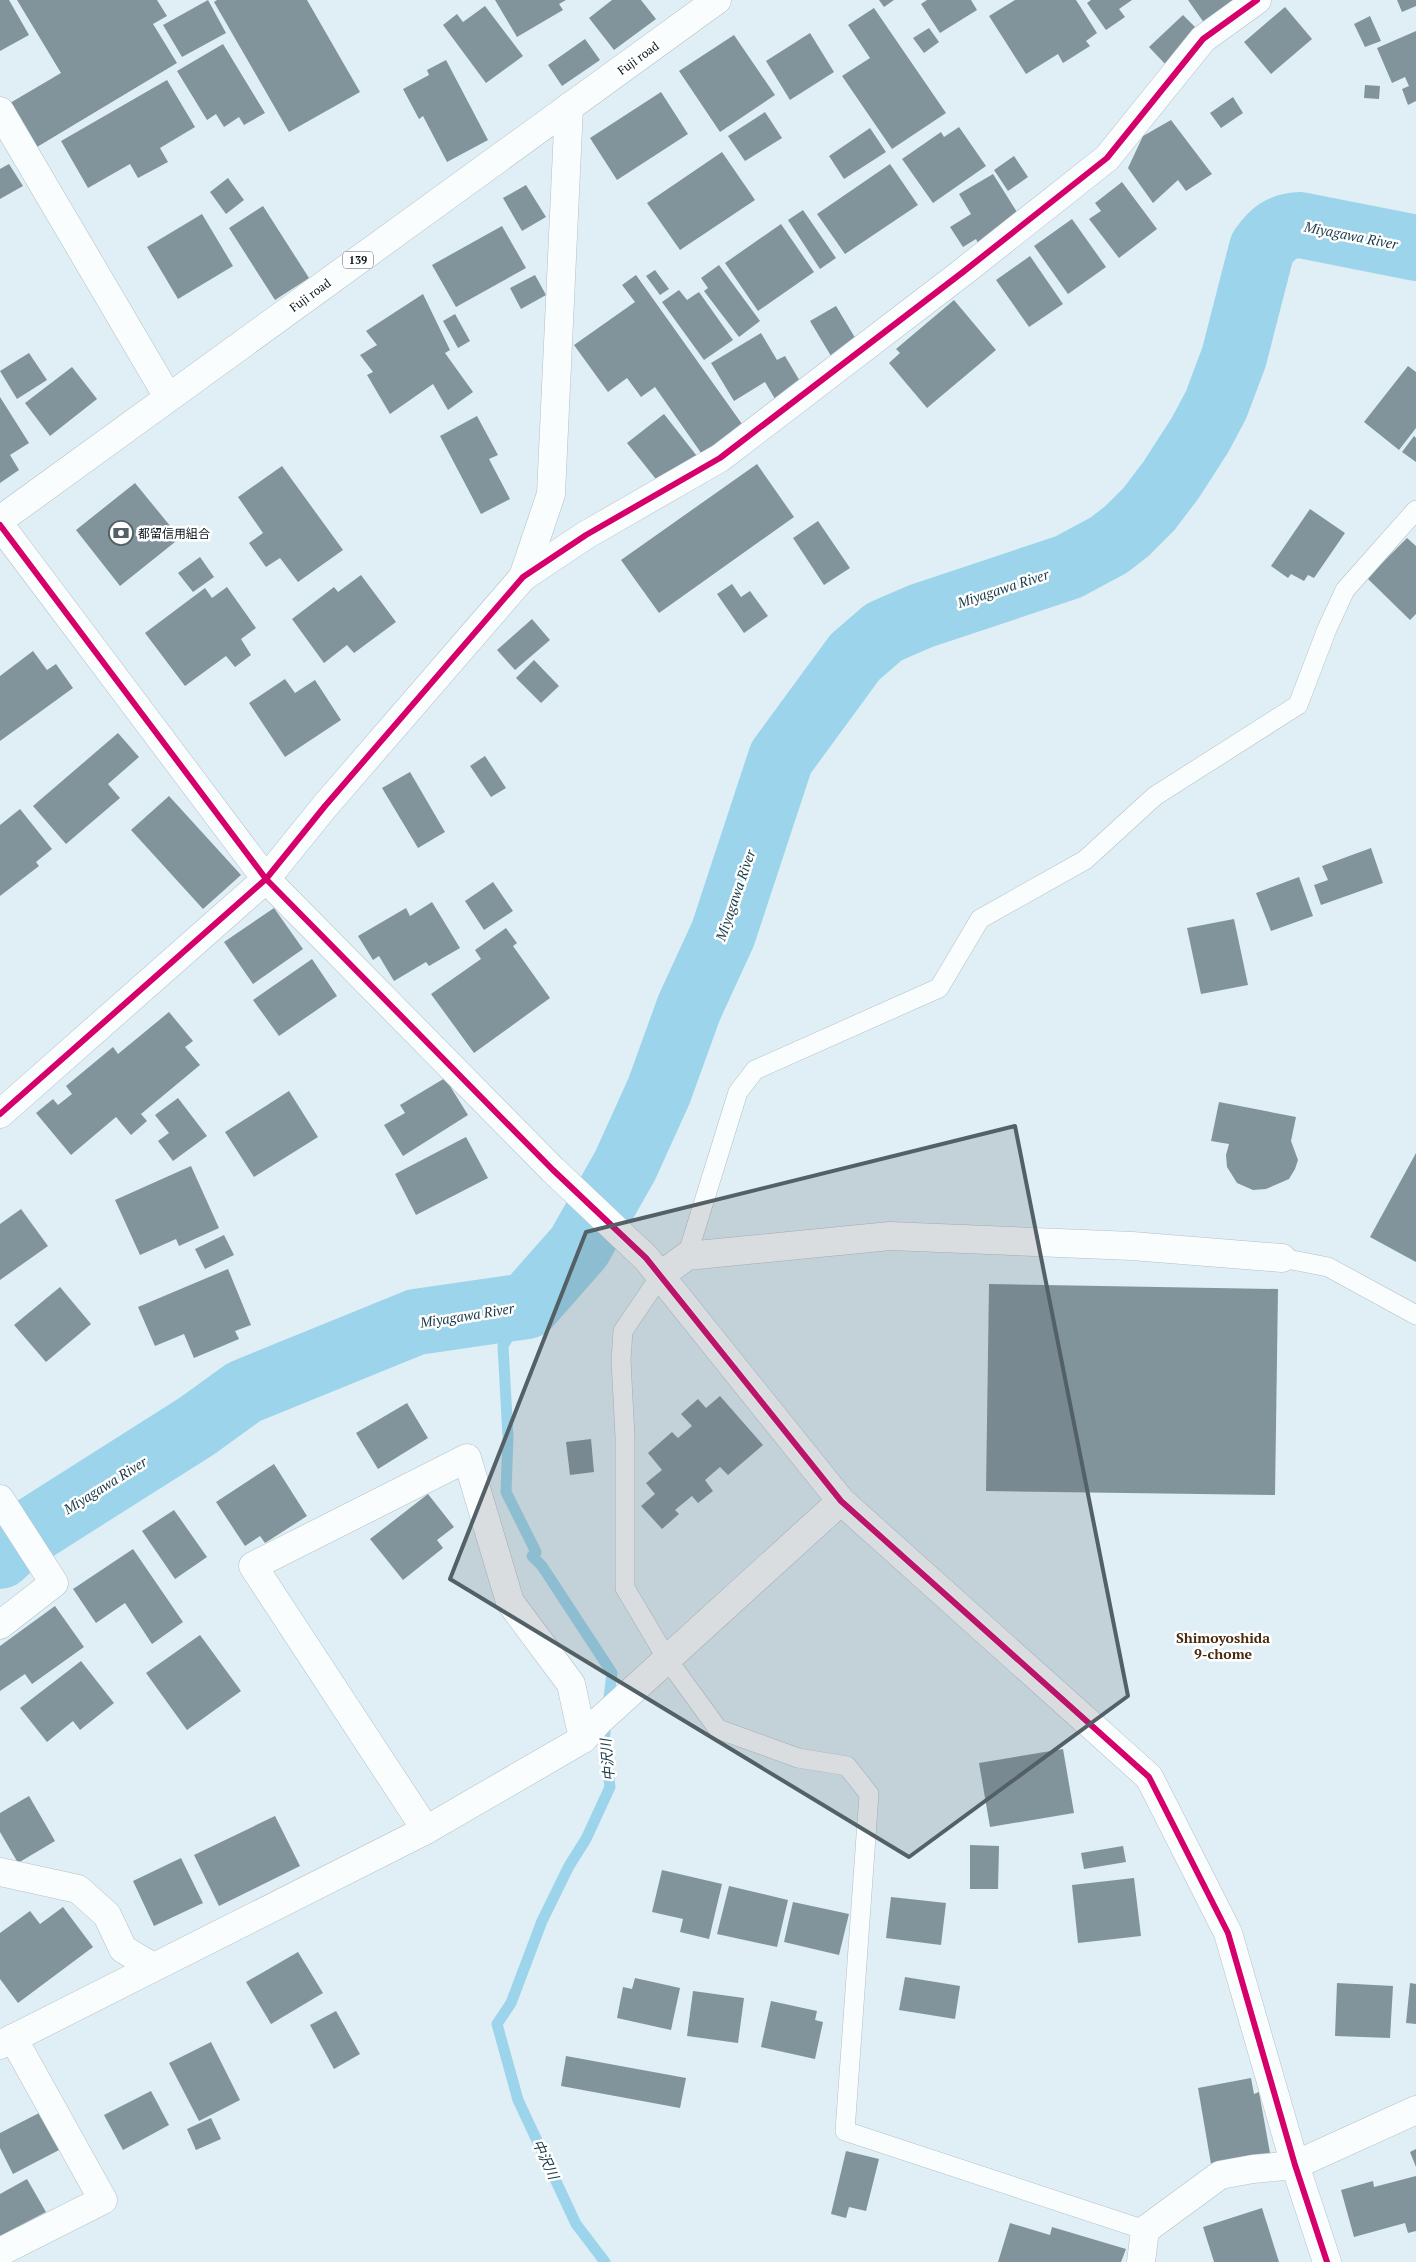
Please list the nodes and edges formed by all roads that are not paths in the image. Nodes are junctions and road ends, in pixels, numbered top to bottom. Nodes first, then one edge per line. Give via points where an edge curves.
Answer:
1 (717, 0) edge
2 (1257, 0) edge
3 (569, 107) junction
4 (0, 111) edge
5 (168, 397) junction
6 (1416, 510) edge
7 (0, 520) edge
8 (0, 525) edge
9 (523, 577) junction
10 (266, 879) junction
11 (0, 1114) edge
12 (687, 1256) junction
13 (1282, 1258) joint
14 (654, 1266) junction
15 (1416, 1315) edge
16 (0, 1499) edge
17 (841, 1501) junction
18 (0, 1625) edge
19 (659, 1666) junction
20 (590, 1731) junction
21 (426, 1830) junction
22 (0, 1872) edge
23 (153, 1968) junction
24 (7, 2041) edge
25 (1416, 2110) edge
26 (1295, 2165) junction
27 (1145, 2230) junction
28 (0, 2252) edge
29 (1141, 2262) edge
30 (1327, 2262) edge

1 - 3 main road, Fuji road / 139
2 - 9 main road via 1203,39 1107,158 1024,224 720,458 586,534
3 - 5 main road, Fuji road / 139
3 - 9 main road via 551,494
4 - 5 main road
5 - 7 main road, Fuji road / 139
6 - 12 lane via 1345,590 1326,629 1298,705 1154,796 1085,860 980,919 939,988 755,1070 738,1092
8 - 10 main road
9 - 10 main road
10 - 11 main road
10 - 14 main road via 553,1170
12 - 13 main road via 890,1236 1132,1246
12 - 14 main road
13 - 15 lane via 1328,1268
14 - 17 main road
14 - 19 lane via 624,1331 622,1360 626,1437 626,1588
16 - 18 main road via 54,1583
17 - 19 main road
17 - 26 main road via 1148,1777 1228,1933
19 - 20 main road
19 - 27 lane via 718,1729 798,1758 847,1766 869,1794 845,2131
20 - 21 main road
20 - 21 main road via 571,1684 510,1602 467,1458 254,1566
21 - 23 main road
22 - 23 main road via 78,1889 107,1915 123,1948
23 - 24 main road
24 - 28 main road via 103,2200
25 - 26 main road
26 - 27 main road via 1220,2175
26 - 30 main road
27 - 29 main road

